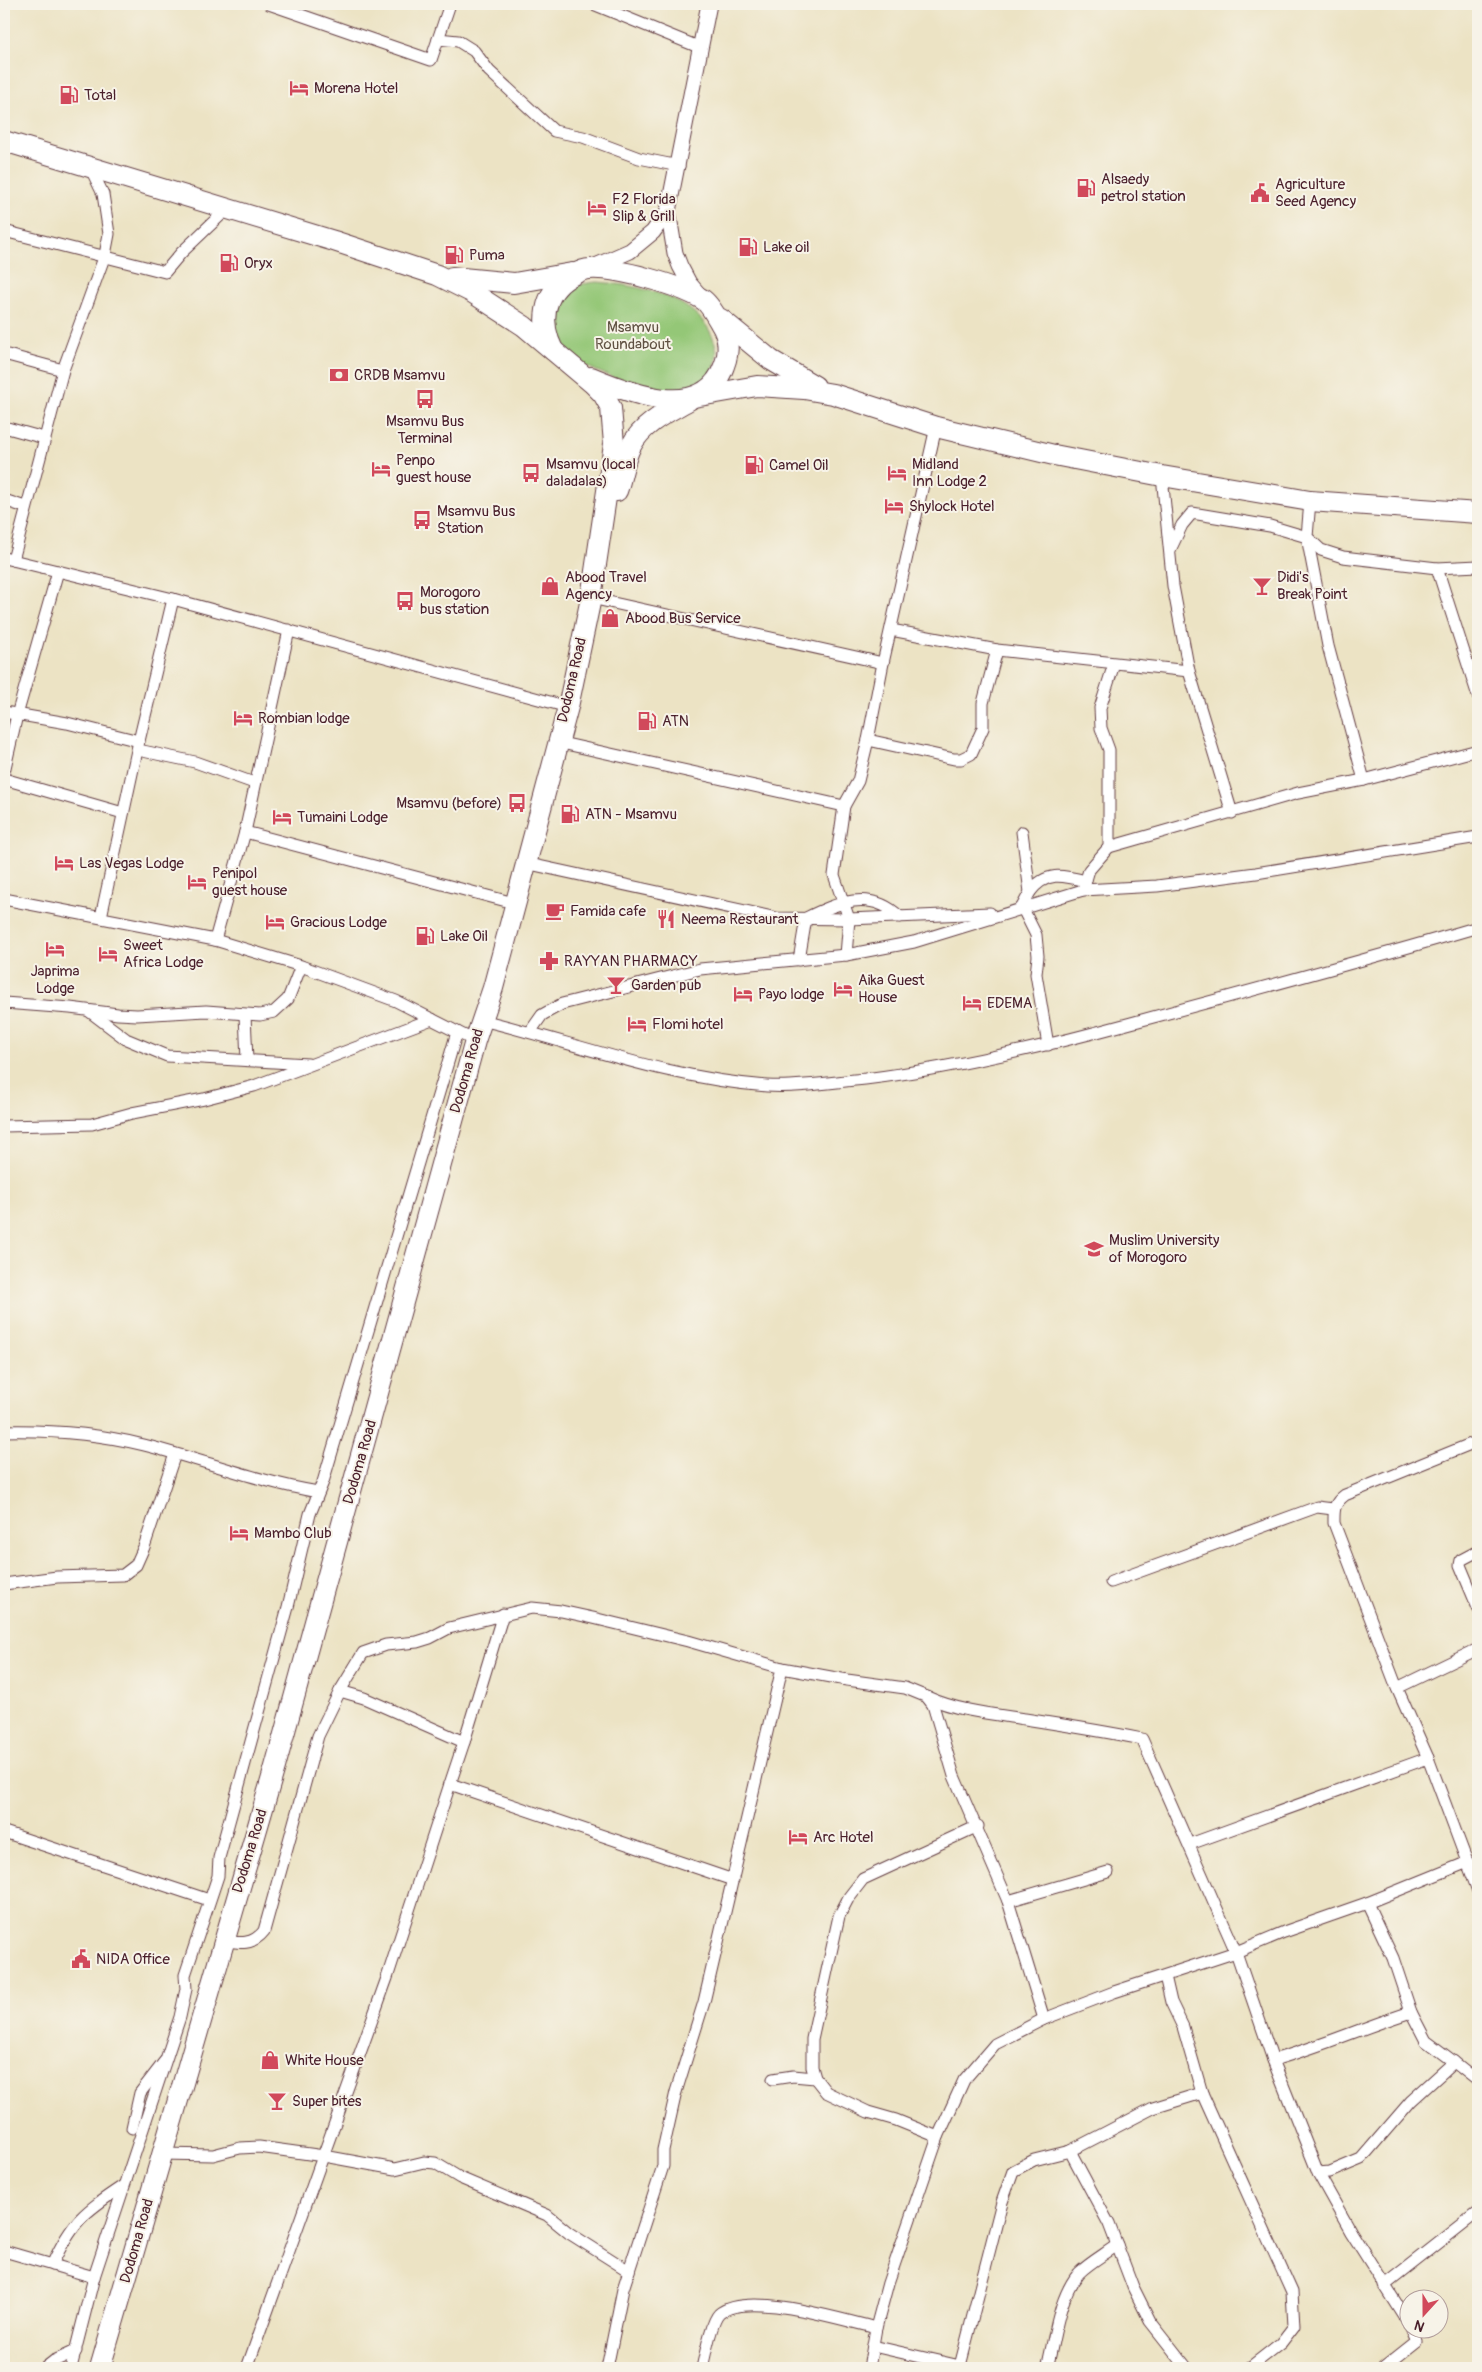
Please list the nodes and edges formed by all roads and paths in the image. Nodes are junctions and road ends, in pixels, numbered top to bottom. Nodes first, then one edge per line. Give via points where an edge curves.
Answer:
1 (269, 4) edge
2 (450, 4) edge
3 (593, 4) edge
4 (710, 4) edge
5 (288, 7) edge
6 (438, 39) junction
7 (701, 48) junction
8 (4, 141) edge
9 (90, 166) junction
10 (679, 166) junction
11 (227, 209) junction
12 (668, 211) junction
13 (4, 231) edge
14 (105, 255) junction
15 (584, 270) junction
16 (436, 275) junction
17 (708, 305) junction
18 (553, 350) junction
19 (4, 354) edge
20 (570, 365) junction
21 (62, 370) junction
22 (833, 394) junction
23 (691, 398) junction
24 (4, 427) edge
25 (936, 427) junction
26 (44, 438) junction
27 (1162, 476) junction
28 (4, 500) edge
29 (1310, 501) junction
30 (26, 507) junction
31 (1478, 513) edge
32 (1308, 537) junction
33 (599, 550) junction
34 (1170, 550) junction
35 (8, 559) edge
36 (1478, 566) edge
37 (1436, 568) junction
38 (58, 571) junction
39 (173, 598) junction
40 (591, 598) junction
41 (289, 630) junction
42 (891, 630) junction
43 (997, 650) junction
44 (883, 663) junction
45 (1114, 664) junction
46 (1189, 671) junction
47 (1478, 696) edge
48 (568, 708) junction
49 (4, 712) edge
50 (17, 715) junction
51 (868, 740) junction
52 (557, 742) junction
53 (138, 745) junction
54 (1478, 750) edge
55 (4, 772) edge
56 (4, 778) edge
57 (1364, 780) junction
58 (254, 783) junction
59 (844, 806) junction
60 (123, 813) junction
61 (1232, 813) junction
62 (245, 832) junction
63 (1022, 832) dead end
64 (1478, 837) edge
65 (1109, 847) junction
66 (526, 863) junction
67 (1084, 885) junction
68 (1030, 892) junction
69 (4, 899) edge
70 (843, 901) junction
71 (514, 903) junction
72 (1022, 907) junction
73 (1005, 912) junction
74 (101, 917) junction
75 (900, 917) junction
76 (806, 918) junction
77 (849, 919) junction
78 (1478, 927) edge
79 (215, 940) junction
80 (846, 955) junction
81 (799, 960) junction
82 (301, 966) junction
83 (4, 1003) edge
84 (87, 1010) junction
85 (245, 1014) junction
86 (432, 1020) junction
87 (482, 1020) junction
88 (457, 1032) junction
89 (530, 1032) junction
90 (476, 1041) junction
91 (1048, 1045) junction
92 (246, 1060) junction
93 (314, 1065) junction
94 (4, 1126) edge
95 (4, 1431) edge
96 (1478, 1441) edge
97 (175, 1454) junction
98 (318, 1492) junction
99 (1334, 1509) junction
100 (1478, 1551) edge
101 (1111, 1582) dead end
102 (4, 1584) edge
103 (1478, 1608) edge
104 (504, 1614) junction
105 (1478, 1650) edge
106 (782, 1668) junction
107 (1397, 1688) junction
108 (340, 1691) junction
109 (927, 1697) junction
110 (464, 1742) junction
111 (1428, 1758) junction
112 (450, 1784) junction
113 (978, 1826) junction
114 (4, 1832) edge
115 (1190, 1844) junction
116 (1468, 1862) junction
117 (1108, 1872) dead end
118 (733, 1880) junction
119 (1478, 1891) edge
120 (209, 1900) junction
121 (1008, 1901) junction
122 (1367, 1903) junction
123 (223, 1940) junction
124 (1236, 1952) junction
125 (1164, 1976) junction
126 (1410, 2012) junction
127 (1044, 2019) junction
128 (168, 2057) junction
129 (1273, 2060) junction
130 (1454, 2062) junction
131 (815, 2078) junction
132 (773, 2079) dead end
133 (1478, 2081) edge
134 (1202, 2093) junction
135 (132, 2128) dead end
136 (938, 2137) junction
137 (1070, 2151) junction
138 (162, 2154) junction
139 (324, 2156) junction
140 (1318, 2174) junction
141 (123, 2186) junction
142 (1478, 2212) edge
143 (1116, 2245) junction
144 (4, 2251) edge
145 (52, 2265) junction
146 (629, 2271) junction
147 (94, 2277) junction
148 (1384, 2286) junction
149 (1400, 2310) edge
150 (876, 2328) junction
151 (1417, 2340) edge
152 (873, 2346) junction
153 (76, 2351) junction
154 (45, 2368) edge
155 (72, 2368) edge
156 (100, 2368) edge
157 (247, 2368) edge
158 (607, 2368) edge
159 (702, 2368) edge
160 (869, 2368) edge
161 (962, 2368) edge
162 (1047, 2368) edge
163 (1187, 2368) edge
164 (1249, 2368) edge
165 (1383, 2368) edge

1 - 5 street
2 - 6 street
3 - 7 street
4 - 7 main road
5 - 6 street via 431,60
6 - 10 street via 458,41 474,51 489,71 554,130 638,158
7 - 10 main road
8 - 9 highway
9 - 11 highway
9 - 14 street via 103,194 109,234
10 - 12 main road
11 - 14 street via 165,272
11 - 16 highway
12 - 15 main road via 653,232 630,251
12 - 17 main road via 670,232 680,266 689,283
13 - 14 street
14 - 21 street
15 - 16 highway via 514,282
15 - 17 highway via 637,276
15 - 18 highway via 558,285 546,306 545,331
16 - 18 highway via 499,309
17 - 22 highway via 771,360
17 - 23 highway via 726,336 729,347 727,359 718,378
18 - 20 highway
19 - 21 street
20 - 23 highway via 626,391 665,399
20 - 33 highway, Dodoma Road via 603,394 613,419 614,444
21 - 26 street
22 - 23 highway via 757,386
22 - 25 highway
23 - 33 highway, Dodoma Road via 643,429 630,447
24 - 26 street
25 - 27 highway
25 - 42 street
26 - 30 street
27 - 29 highway
27 - 34 street
28 - 30 street
29 - 31 highway
29 - 32 street
30 - 35 street
32 - 34 street via 1270,526 1192,513
32 - 37 street via 1321,550 1343,557
32 - 57 street via 1328,646
33 - 40 highway, Dodoma Road
34 - 46 street via 1173,586
35 - 38 street
36 - 37 street
37 - 47 street
38 - 39 street
38 - 50 street
39 - 41 street
39 - 53 street
40 - 44 street
40 - 48 highway, Dodoma Road
41 - 48 street
41 - 58 street
42 - 43 street
42 - 44 street
43 - 45 street
43 - 51 street via 983,703 982,728 970,754 960,759
44 - 51 street
45 - 46 street
45 - 65 street via 1100,708 1101,728 1110,750
46 - 61 street
48 - 52 highway, Dodoma Road
49 - 50 street
50 - 53 street via 67,723
50 - 55 street
51 - 59 street via 858,781
52 - 59 street
52 - 66 highway, Dodoma Road
53 - 58 street
53 - 60 street
54 - 57 street
56 - 60 street
57 - 61 street via 1298,793
58 - 62 street
59 - 70 street via 834,875
60 - 74 street
61 - 65 street
62 - 71 street
62 - 79 street
63 - 68 street
64 - 67 street via 1157,886
65 - 67 street via 1090,870
66 - 71 highway, Dodoma Road
66 - 76 street via 777,918
67 - 68 street via 1058,874 1038,881
67 - 72 street
68 - 72 street
69 - 74 street
70 - 75 street via 871,902 892,909
70 - 76 street
70 - 77 street
71 - 87 highway, Dodoma Road
72 - 73 street
72 - 91 street via 1036,935 1036,974
73 - 75 street
73 - 80 street via 914,942
74 - 79 street
75 - 77 street
76 - 77 street
76 - 81 street
77 - 80 street
78 - 91 street
79 - 82 street
80 - 81 street
81 - 89 street via 700,969 562,1004 542,1015
82 - 85 street via 288,999 274,1012
82 - 86 street via 372,990
83 - 84 street
84 - 85 street via 137,1015 206,1011
84 - 92 street via 126,1039 167,1056
85 - 92 street
86 - 88 street
86 - 93 street
87 - 89 street
87 - 90 highway, Dodoma Road
88 - 90 street
88 - 98 street
89 - 91 street via 662,1069 769,1086 919,1072
90 - 123 highway, Dodoma Road via 275,1767
92 - 93 street
93 - 94 street via 254,1086 92,1124
95 - 97 street via 108,1437
96 - 99 street via 1344,1495
97 - 98 street via 265,1481
97 - 102 street via 144,1547 136,1565 123,1575 57,1577
98 - 120 street via 219,1858 218,1876
99 - 101 street via 1317,1506
99 - 107 street via 1334,1524
100 - 103 street via 1462,1560 1460,1565
104 - 106 street via 532,1608 561,1611 688,1641
104 - 108 street via 449,1628 424,1640 386,1645 363,1653
104 - 110 street
105 - 107 street
106 - 109 street via 905,1688
106 - 118 street
107 - 111 street
108 - 110 street via 364,1698
108 - 123 street via 318,1736 264,1931 257,1939 241,1944
109 - 113 street via 933,1705 954,1776
109 - 115 street via 968,1710 1142,1739
110 - 112 street
111 - 115 street
111 - 116 street
112 - 118 street
112 - 139 street via 387,1978
113 - 121 street
113 - 131 street via 863,1879 849,1897 838,1916 815,2021 810,2055
114 - 120 street
115 - 124 street
116 - 119 street
116 - 122 street
117 - 121 street
118 - 146 street via 704,2002 676,2092 663,2150 663,2166
120 - 128 street via 185,1974 186,1989
121 - 127 street
122 - 124 street
122 - 126 street via 1393,1958
123 - 138 highway, Dodoma Road
124 - 125 street
124 - 129 street
125 - 127 street
125 - 134 street
126 - 129 street via 1348,2033 1314,2049
126 - 130 street via 1426,2041
127 - 136 street via 995,2044 979,2061 964,2080
128 - 135 street via 140,2093
128 - 141 street
129 - 140 street
130 - 133 street
130 - 140 street via 1411,2101 1361,2160
131 - 132 street via 793,2076
131 - 136 street via 826,2092 842,2101
134 - 137 street via 1153,2108
134 - 164 street via 1292,2292 1294,2326 1281,2343
136 - 150 street via 911,2212
137 - 143 street via 1109,2224
137 - 161 street via 1034,2160 1013,2171 1002,2202
138 - 139 street via 213,2155 259,2147
138 - 156 highway, Dodoma Road
139 - 146 street via 395,2169 424,2162 435,2163 460,2178 547,2215
139 - 157 street
140 - 148 street
141 - 145 street via 80,2216
141 - 147 street
142 - 148 street
143 - 162 street via 1080,2272 1073,2282 1064,2302
143 - 163 street via 1150,2321
144 - 145 street
145 - 147 street
146 - 158 street
147 - 153 street
148 - 149 street
150 - 152 street
150 - 159 street via 798,2308 739,2305 727,2309 714,2320
151 - 165 street
152 - 160 street
152 - 161 street
153 - 154 street
153 - 155 street

